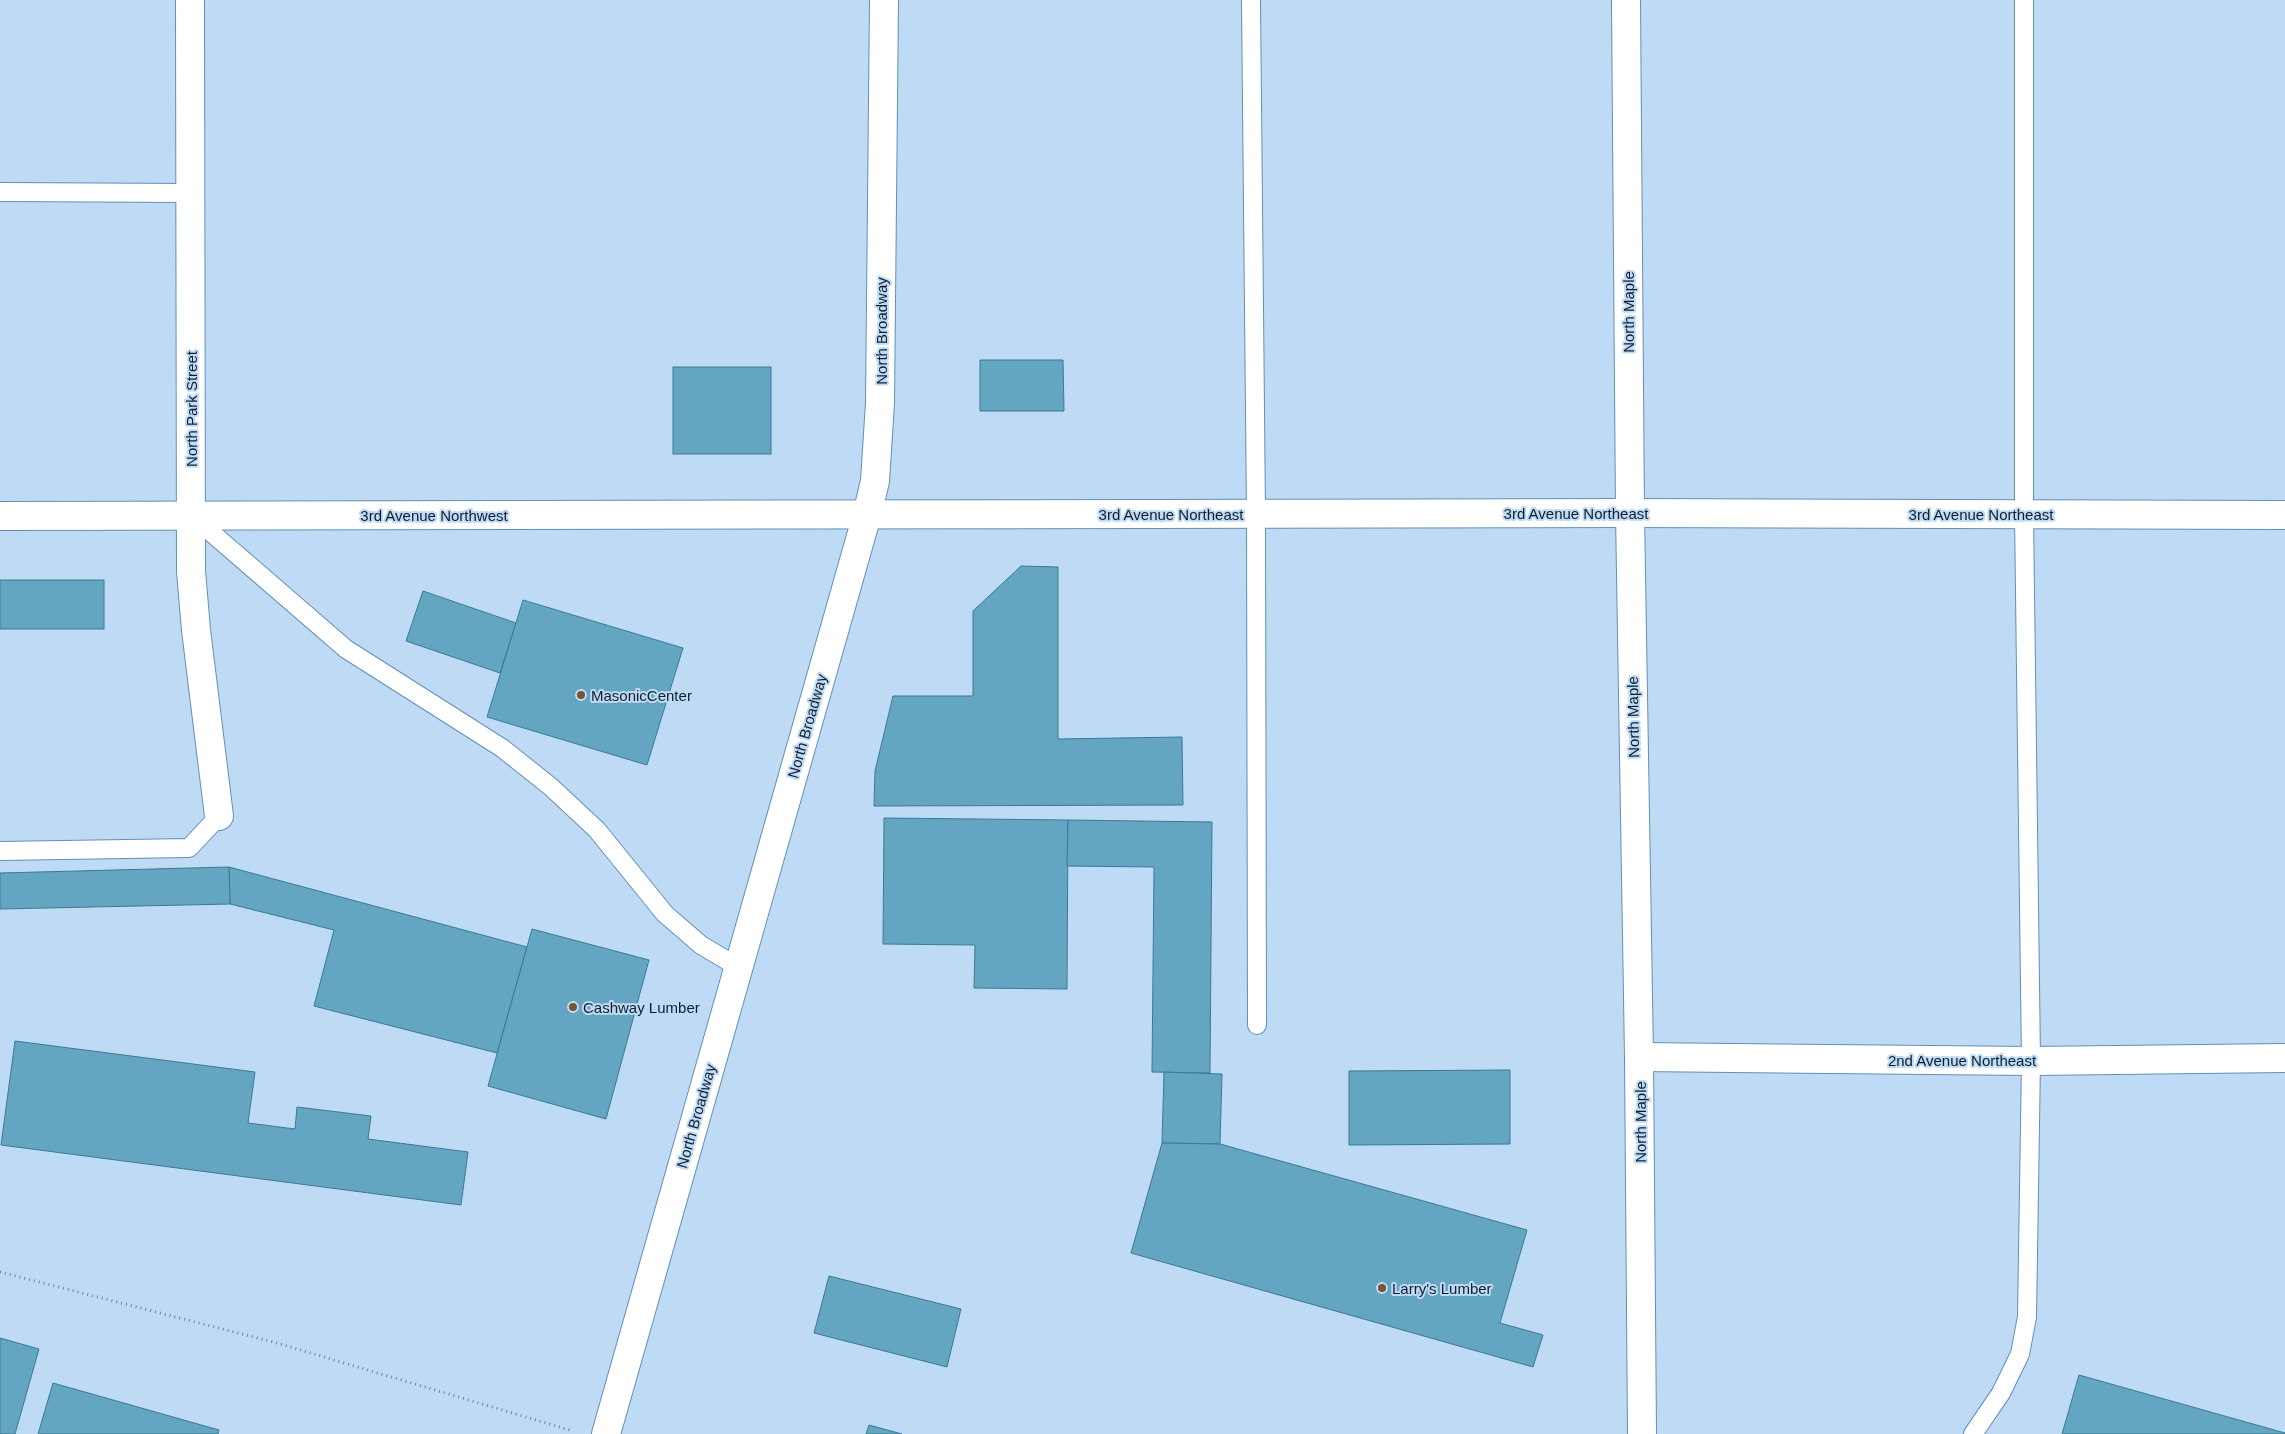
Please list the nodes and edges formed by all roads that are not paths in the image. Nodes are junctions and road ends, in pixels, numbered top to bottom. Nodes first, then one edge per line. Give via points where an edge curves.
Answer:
1 (190, 0) edge
2 (884, 0) edge
3 (1251, 0) edge
4 (1626, 0) edge
5 (2024, 0) edge
6 (0, 192) edge
7 (190, 193) junction
8 (1630, 513) junction
9 (1256, 514) junction
10 (2024, 514) junction
11 (191, 515) junction
12 (867, 515) junction
13 (2285, 515) edge
14 (0, 516) edge
15 (220, 816) joint
16 (0, 851) edge
17 (738, 967) junction
18 (1256, 1025) dead end
19 (1639, 1057) junction
20 (2285, 1058) edge
21 (2031, 1061) junction
22 (1648, 1433) edge
23 (606, 1434) edge
24 (1973, 1434) edge

1 - 7 street, North Park Street
2 - 12 street, North Broadway via 880,403 875,481
3 - 9 lane
4 - 8 street, North Maple
5 - 10 lane
6 - 7 lane
7 - 11 street, North Park Street
8 - 9 street, 3rd Avenue Northeast
8 - 10 street, 3rd Avenue Northeast
8 - 19 street, North Maple
9 - 12 street, 3rd Avenue Northeast
9 - 18 lane
10 - 13 street, 3rd Avenue Northeast
10 - 21 lane
11 - 12 street, 3rd Avenue Northwest
11 - 14 street, 3rd Avenue Northwest
11 - 15 street, North Park Street via 196,630
11 - 17 lane via 346,649 502,748 551,787 597,830 665,914 701,945
12 - 17 street, North Broadway
15 - 16 lane via 189,848
17 - 23 street, North Broadway
19 - 21 street, 2nd Avenue Northeast
19 - 22 street, North Maple
20 - 21 street, 2nd Avenue Northeast
21 - 24 lane via 2028,1317 2020,1354 2001,1393

